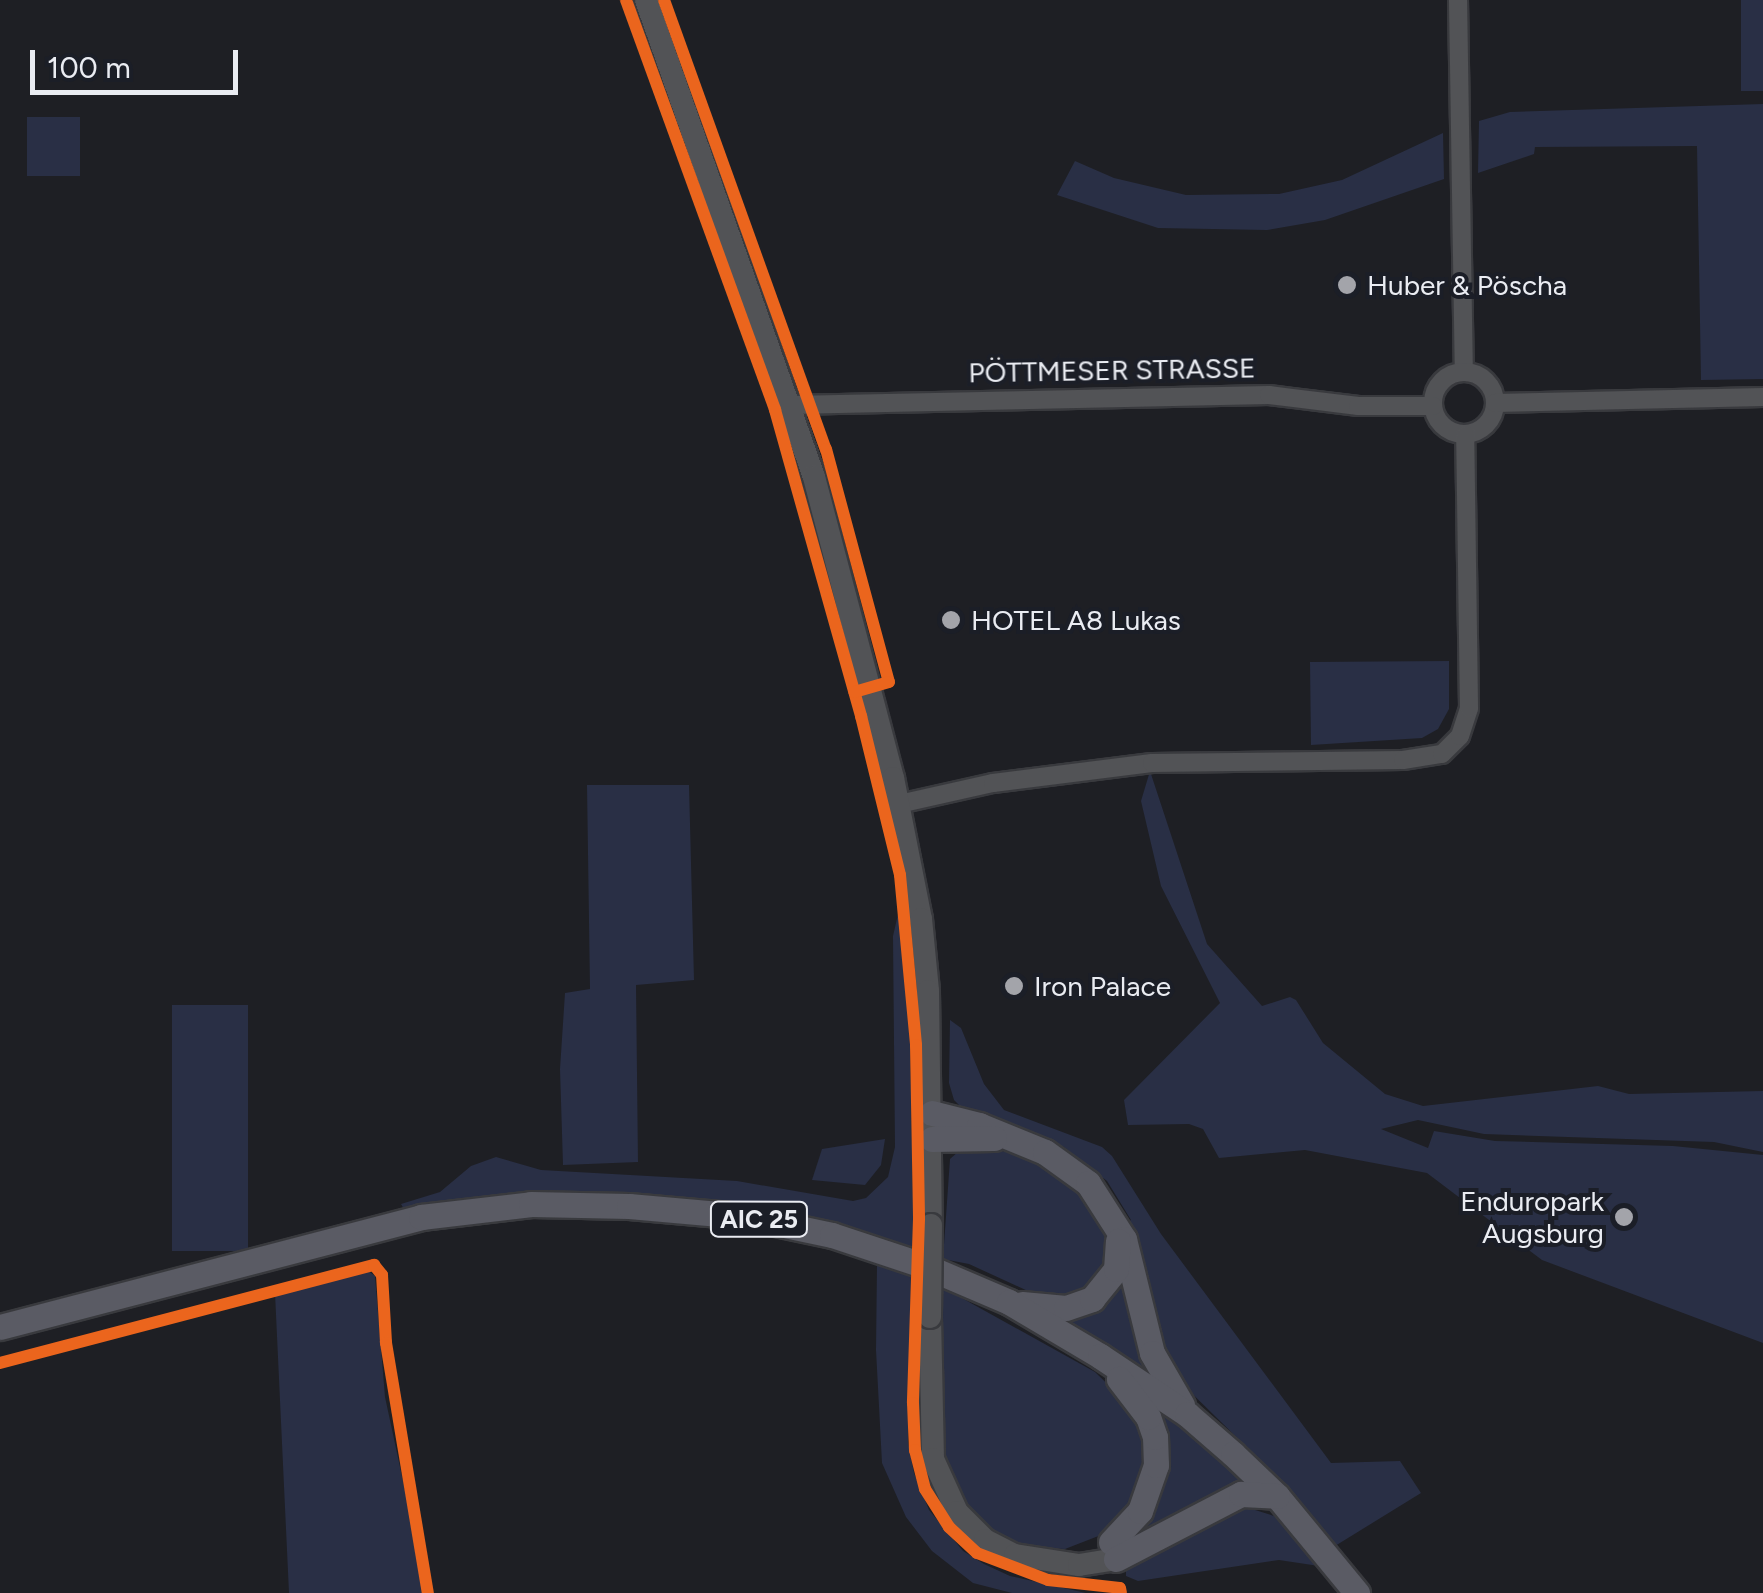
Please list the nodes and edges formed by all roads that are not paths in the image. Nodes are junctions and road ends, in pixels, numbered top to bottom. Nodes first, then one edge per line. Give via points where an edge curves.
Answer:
1 (646, 0) edge
2 (1458, 0) edge
3 (1464, 372) junction
4 (1763, 397) edge
5 (1495, 403) junction
6 (791, 404) junction
7 (1434, 406) junction
8 (1465, 434) junction
9 (900, 804) junction
10 (932, 1113) junction
11 (1009, 1138) junction
12 (932, 1139) junction
13 (1116, 1226) junction
14 (1009, 1302) junction
15 (0, 1327) edge
16 (1100, 1356) junction
17 (1188, 1414) junction
18 (1277, 1496) junction
19 (1113, 1551) junction
20 (1358, 1593) edge

1 - 6 main road
2 - 3 street
3 - 5 street via 1489,385
3 - 7 street via 1441,383
4 - 5 street
5 - 8 street via 1490,422
6 - 7 street, PÖTTMESER STRASSE via 1269,395 1358,406
6 - 9 main road via 824,506
7 - 8 street via 1447,430
8 - 9 street via 1469,708 1460,736 1442,754 1152,763 993,783
9 - 10 main road via 924,944
10 - 11 main road
10 - 12 main road
11 - 12 main road
11 - 13 main road via 1068,1166
12 - 19 main road, bridge via 930,1423 946,1494 986,1540 1016,1555 1057,1564
13 - 14 main road via 1116,1270 1092,1299 1066,1308
13 - 17 main road via 1130,1254 1152,1353
14 - 15 main road, AIC 25 via 880,1248 742,1216 531,1204 406,1221
14 - 16 main road, AIC 25
16 - 17 main road, AIC 25
16 - 19 main road via 1141,1405 1156,1452 1146,1499
17 - 18 main road, AIC 25
18 - 19 main road via 1241,1494
18 - 20 main road, AIC 25

